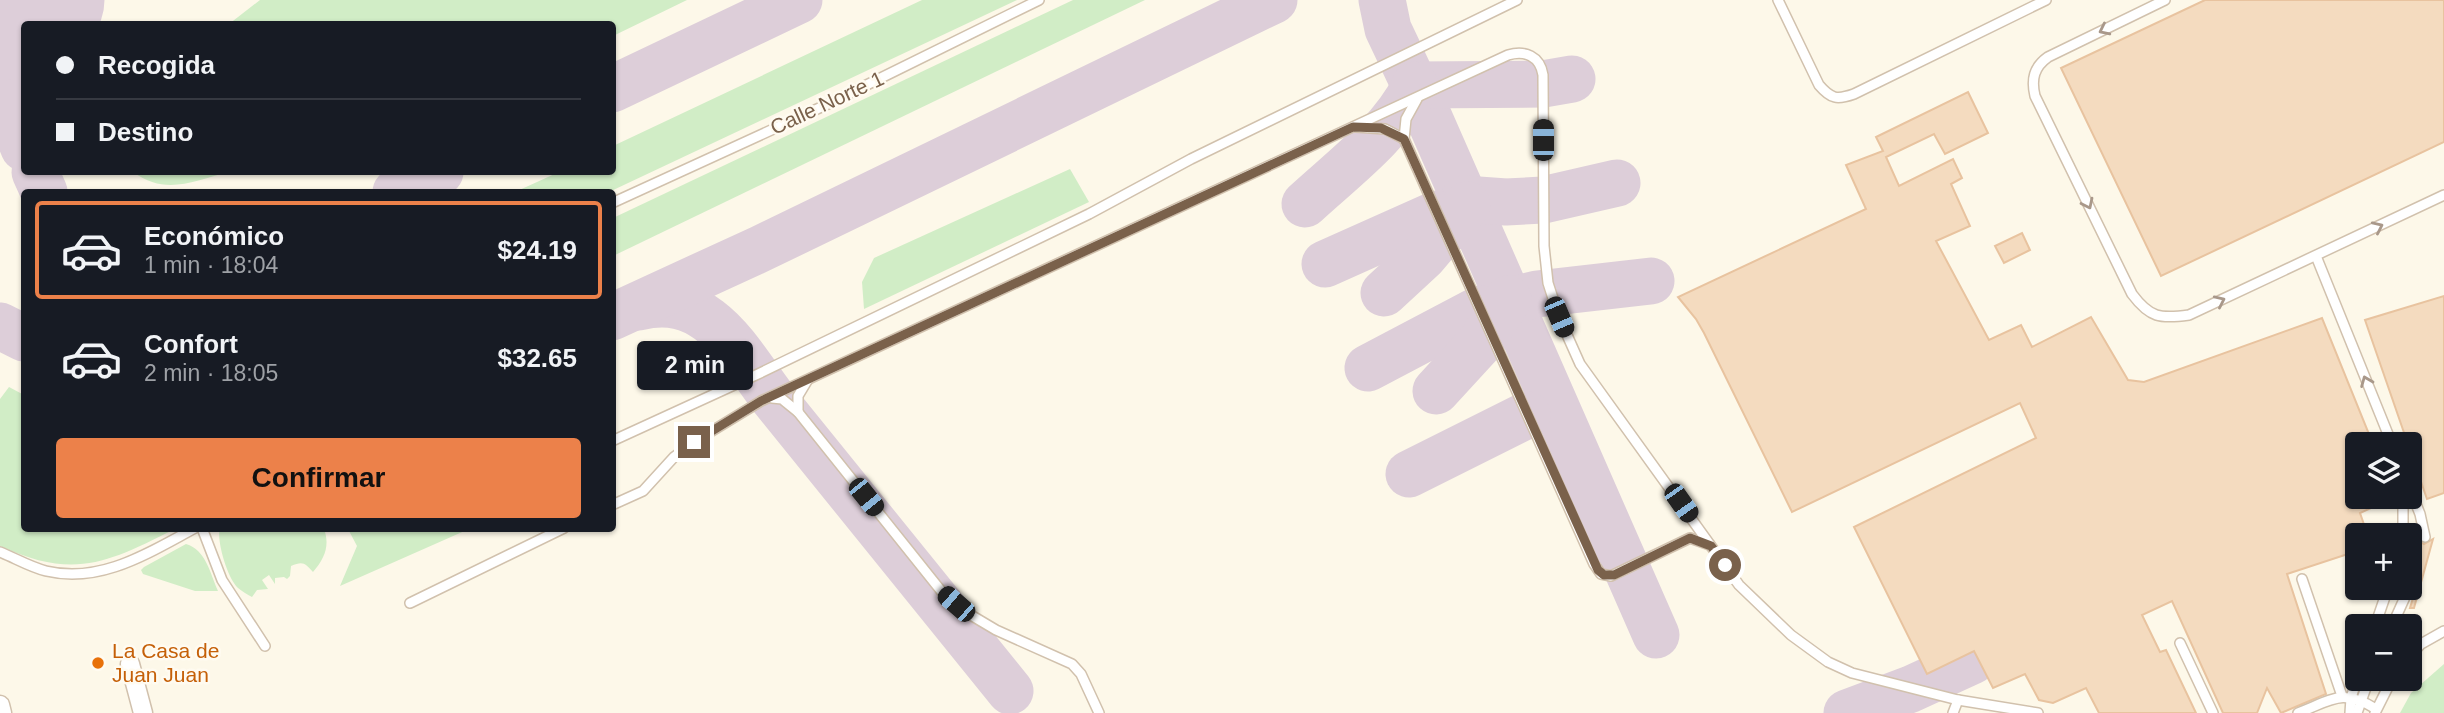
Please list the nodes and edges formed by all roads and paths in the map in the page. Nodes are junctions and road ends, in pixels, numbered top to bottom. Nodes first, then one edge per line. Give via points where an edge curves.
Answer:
1 (1040, 0) edge
2 (1517, 0) edge
3 (1779, 0) edge
4 (2046, 0) edge
5 (2165, 0) edge
6 (1419, 96) junction
7 (1353, 127) junction
8 (1404, 139) junction
9 (2444, 195) edge
10 (616, 201) edge
11 (2316, 256) junction
12 (808, 379) junction
13 (761, 401) junction
14 (798, 412) junction
15 (2387, 432) edge
16 (616, 439) edge
17 (616, 503) edge
18 (2418, 509) edge
19 (1692, 518) junction
20 (188, 532) edge
21 (204, 532) edge
22 (556, 532) edge
23 (2425, 537) dead end
24 (1690, 538) junction
25 (1711, 546) junction
26 (0, 552) edge
27 (2302, 579) dead end
28 (410, 603) dead end
29 (2444, 631) edge
30 (2180, 643) dead end
31 (2422, 643) edge
32 (265, 646) dead end
33 (130, 664) dead end
34 (2353, 691) edge
35 (2358, 691) edge
36 (2386, 691) edge
37 (2351, 698) junction
38 (1958, 700) junction
39 (0, 705) edge
40 (2007, 711) edge
41 (2375, 711) edge
42 (2, 713) edge
43 (143, 713) edge
44 (1099, 713) edge
45 (1953, 713) edge
46 (2038, 713) edge
47 (2213, 713) edge
48 (2298, 713) edge
49 (2350, 713) edge
50 (2357, 713) edge

1 - 10 lane, Calle Norte 1
2 - 16 lane via 1203,152 1088,214
3 - 4 lane via 1819,85 1835,99 1854,94
5 -> 11 lane via 2048,57 2039,63 2032,85 2132,294 2155,316 2189,315
6 - 7 lane
6 - 8 lane via 1405,119
6 - 19 lane via 1508,55 1532,55 1540,64 1545,269 1556,310 1580,364
7 - 8 lane via 1381,128
7 - 12 lane
8 - 24 lane via 1598,570 1614,575
11 -> 9 lane
15 -> 11 lane
12 - 13 lane
12 - 14 lane via 800,391
13 - 14 lane via 782,399
13 - 17 lane via 674,457 643,491
14 - 44 lane via 942,592 996,630 1072,664 1082,674
18 - 23 lane
19 - 24 lane
19 - 25 lane
20 - 26 lane via 132,562 90,574 43,570
21 - 32 lane via 222,580
22 - 28 lane
24 - 25 lane
25 - 38 lane via 1739,585 1771,617 1828,662 1872,679
27 - 37 lane
29 - 31 lane
30 - 47 lane
33 - 43 street
34 - 37 lane
35 - 37 lane
36 - 41 lane
37 - 41 lane
37 - 48 lane
37 - 49 lane
37 - 50 lane
38 - 40 lane
38 - 45 lane
39 - 42 street
40 - 46 lane

